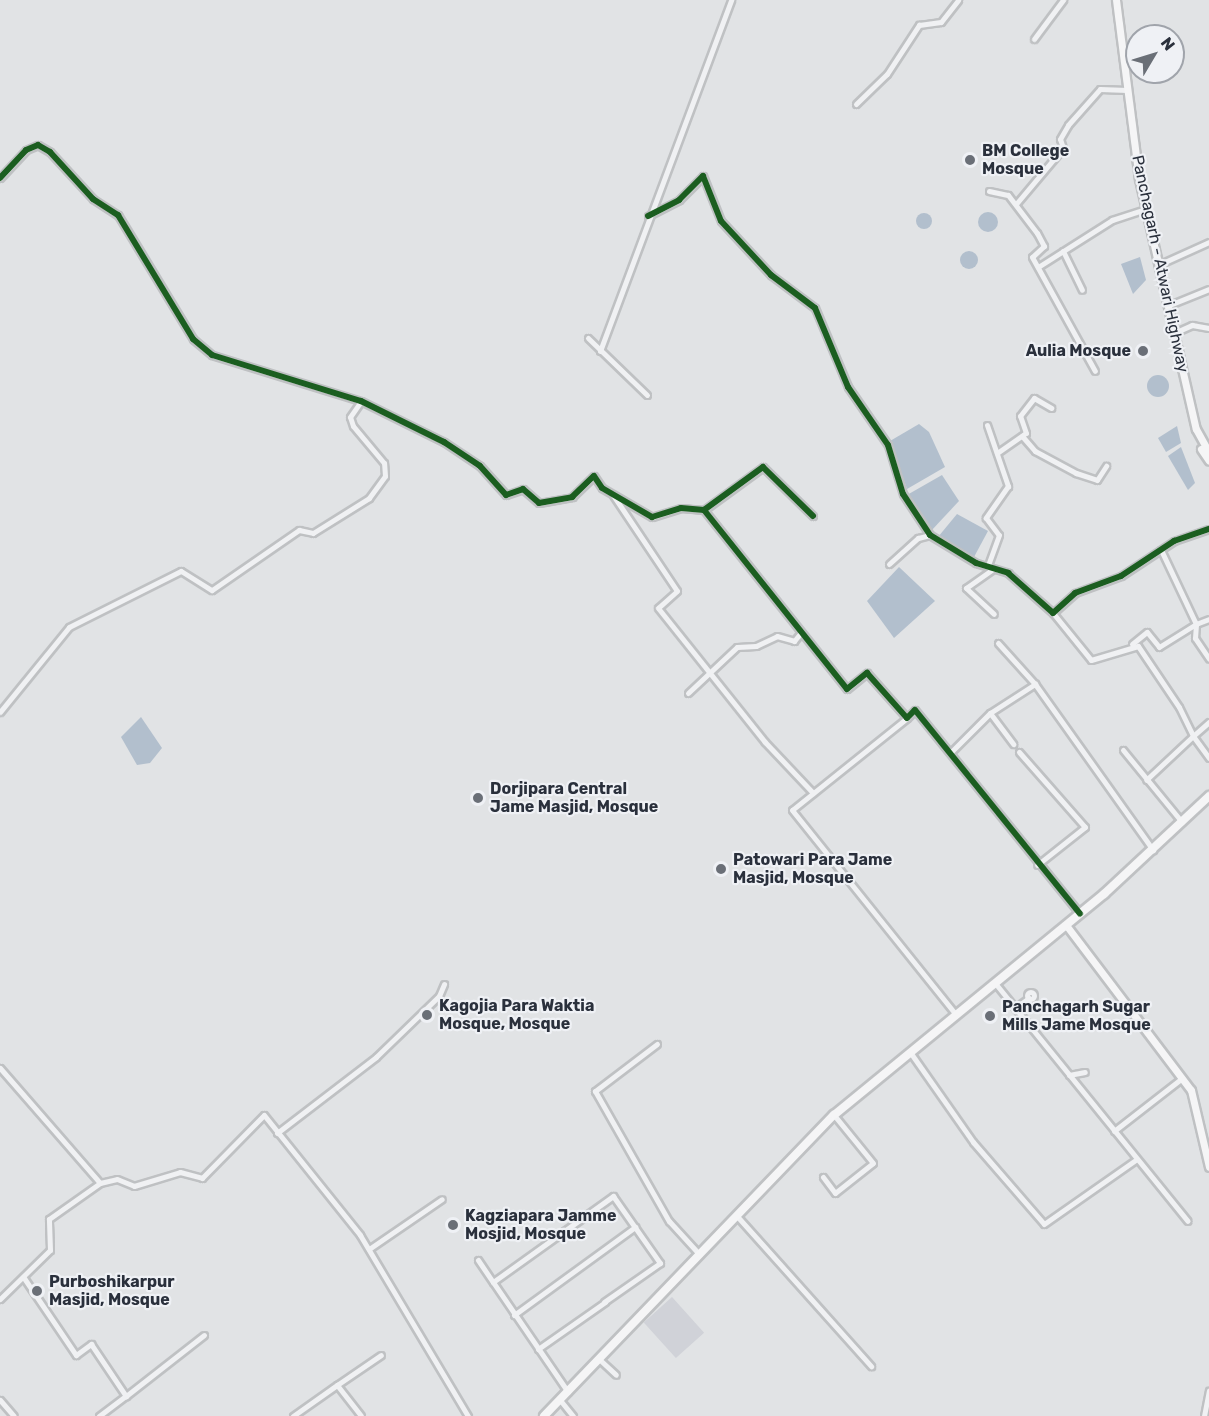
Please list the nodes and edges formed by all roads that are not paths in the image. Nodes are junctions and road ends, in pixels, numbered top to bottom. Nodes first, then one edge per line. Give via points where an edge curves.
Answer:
1 (731, 0) edge
2 (958, 0) edge
3 (1063, 0) edge
4 (1116, 0) edge
5 (1034, 39) dead end
6 (1127, 90) junction
7 (856, 104) dead end
8 (0, 178) edge
9 (989, 191) dead end
10 (1016, 204) junction
11 (1145, 209) junction
12 (648, 216) junction
13 (1209, 242) edge
14 (1064, 251) junction
15 (1158, 265) junction
16 (1038, 267) junction
17 (1209, 289) edge
18 (1082, 290) dead end
19 (1167, 306) junction
20 (1209, 328) edge
21 (1174, 333) junction
22 (588, 338) dead end
23 (600, 351) junction
24 (1095, 371) dead end
25 (648, 395) dead end
26 (361, 401) junction
27 (1051, 408) dead end
28 (987, 425) dead end
29 (1022, 436) junction
30 (1200, 440) junction
31 (1209, 452) edge
32 (998, 453) junction
33 (1209, 460) edge
34 (1106, 466) dead end
35 (612, 494) junction
36 (704, 510) junction
37 (813, 516) dead end
38 (1209, 529) edge
39 (930, 535) junction
40 (1161, 550) junction
41 (889, 564) dead end
42 (988, 566) junction
43 (995, 568) junction
44 (1053, 613) junction
45 (994, 614) dead end
46 (1209, 618) edge
47 (1196, 624) junction
48 (799, 635) junction
49 (998, 643) dead end
50 (1132, 644) junction
51 (1209, 659) edge
52 (709, 670) junction
53 (1035, 684) junction
54 (688, 693) dead end
55 (3, 704) edge
56 (0, 712) edge
57 (990, 713) junction
58 (907, 718) junction
59 (1209, 722) edge
60 (1192, 736) junction
61 (1013, 744) dead end
62 (1123, 750) dead end
63 (951, 752) junction
64 (1018, 752) dead end
65 (1209, 758) edge
66 (1146, 780) junction
67 (813, 793) junction
68 (1209, 796) edge
69 (1182, 822) junction
70 (1153, 850) junction
71 (1037, 865) junction
72 (1080, 914) junction
73 (1066, 926) junction
74 (995, 983) junction
75 (444, 984) dead end
76 (1029, 998) dead end
77 (1015, 1008) junction
78 (956, 1015) junction
79 (657, 1044) dead end
80 (910, 1052) junction
81 (0, 1068) edge
82 (1085, 1072) dead end
83 (1069, 1075) junction
84 (1182, 1078) junction
85 (834, 1114) junction
86 (1114, 1131) junction
87 (277, 1133) junction
88 (1137, 1159) junction
89 (1209, 1167) edge
90 (823, 1178) dead end
91 (100, 1183) junction
92 (442, 1199) dead end
93 (736, 1215) junction
94 (1188, 1221) dead end
95 (635, 1227) junction
96 (369, 1249) junction
97 (699, 1254) junction
98 (478, 1260) dead end
99 (24, 1278) junction
100 (493, 1282) junction
101 (0, 1299) edge
102 (514, 1315) junction
103 (204, 1335) dead end
104 (538, 1349) junction
105 (381, 1355) dead end
106 (599, 1359) junction
107 (871, 1366) dead end
108 (616, 1375) dead end
109 (337, 1385) junction
110 (1209, 1390) edge
111 (568, 1392) junction
112 (126, 1396) junction
113 (0, 1400) edge
114 (560, 1400) junction
115 (14, 1416) edge
116 (99, 1416) edge
117 (293, 1416) edge
118 (361, 1416) edge
119 (468, 1416) edge
120 (544, 1416) edge
121 (573, 1416) edge
122 (1204, 1416) edge

1 - 12 street
2 - 7 street via 941,22 919,25 887,74
3 - 5 street
4 - 6 main road, Panchagarh - Atwari Highway
6 - 10 street via 1100,89 1064,132 1063,147
6 - 11 main road, Panchagarh - Atwari Highway
8 - 26 street via 26,150 38,145 50,152 93,199 118,215 193,339 212,355
9 - 10 street via 1004,193
10 - 16 street via 1044,246 1032,255
11 - 14 street via 1118,217
11 - 15 main road, Panchagarh - Atwari Highway
12 - 23 street
12 - 39 street via 679,200 703,176 721,221 771,275 813,305 848,387 890,449 903,494
13 - 15 street
14 - 16 street
14 - 18 street
15 - 19 main road, Panchagarh - Atwari Highway
16 - 24 street
17 - 19 street
19 - 21 main road, Panchagarh - Atwari Highway
20 - 21 street via 1192,325
21 - 30 main road, Panchagarh - Atwari Highway
22 - 23 street
23 - 25 street
26 - 35 street via 444,442 480,466 506,495 523,489 539,503 572,497 594,476
26 - 55 street via 350,417 352,426 375,447 385,470 369,498 313,533 299,530 212,590 181,571 69,627
27 - 29 street via 1034,398 1020,416 1027,431
28 - 32 street
29 - 32 street
29 - 34 street via 1035,451 1076,473 1097,480
30 - 31 main road, Panchagarh - Atwari Highway
30 - 33 main road
32 - 42 street via 1008,486 986,518 999,535
35 - 36 street via 652,518 681,508
35 - 52 street via 677,591 658,608
36 - 37 street via 763,467
36 - 48 street via 801,629
38 - 40 street
39 - 41 street via 918,538
39 - 42 street
40 - 44 street via 1099,585 1075,593
40 - 47 street
42 - 43 street
43 - 44 street via 1026,585
43 - 45 street via 966,588
44 - 50 street via 1091,660
46 - 47 street
47 - 50 street via 1159,647 1147,632
47 - 51 street via 1196,640
48 - 52 street via 794,641 777,636 736,647
48 - 58 street via 847,689 867,673
49 - 53 street
50 - 60 street via 1179,707
52 - 54 street
52 - 67 street
53 - 57 street
53 - 70 street
55 - 56 street
57 - 61 street
57 - 63 street
58 - 63 street via 915,710
58 - 67 street
59 - 60 street
60 - 65 street
60 - 66 street
62 - 66 street
63 - 71 street
64 - 71 street via 1085,827
66 - 69 street
67 - 78 street via 792,810
68 - 69 highway
69 - 70 highway
70 - 72 highway
71 - 72 street
72 - 73 highway
73 - 74 highway
73 - 84 main road
74 - 77 street
74 - 78 highway
75 - 87 street via 439,996 376,1057
76 - 77 street
77 - 83 street
78 - 80 highway
79 - 97 street via 595,1091 669,1221
80 - 85 highway
80 - 88 street via 972,1142 1044,1224
81 - 91 street
82 - 83 street
83 - 86 street
84 - 86 street
84 - 89 main road via 1194,1098
85 - 90 street via 873,1163 835,1193
85 - 93 highway
86 - 88 street
87 - 91 street via 264,1116 202,1178 180,1172 134,1186 117,1179
87 - 96 street
88 - 94 street
91 - 99 street via 49,1219 50,1250
92 - 96 street
93 - 97 highway
93 - 107 street
95 - 100 street via 613,1196
95 - 102 street
95 - 104 street via 660,1263
96 - 119 street
97 - 106 highway
98 - 100 street
99 - 101 street
99 - 112 street via 76,1355 91,1344
100 - 102 street
102 - 104 street
103 - 112 street
104 - 111 street
105 - 109 street
106 - 108 street
106 - 111 highway
109 - 117 street
109 - 118 street
110 - 122 street
111 - 114 highway
112 - 116 street
113 - 115 street
114 - 120 highway
114 - 121 street

